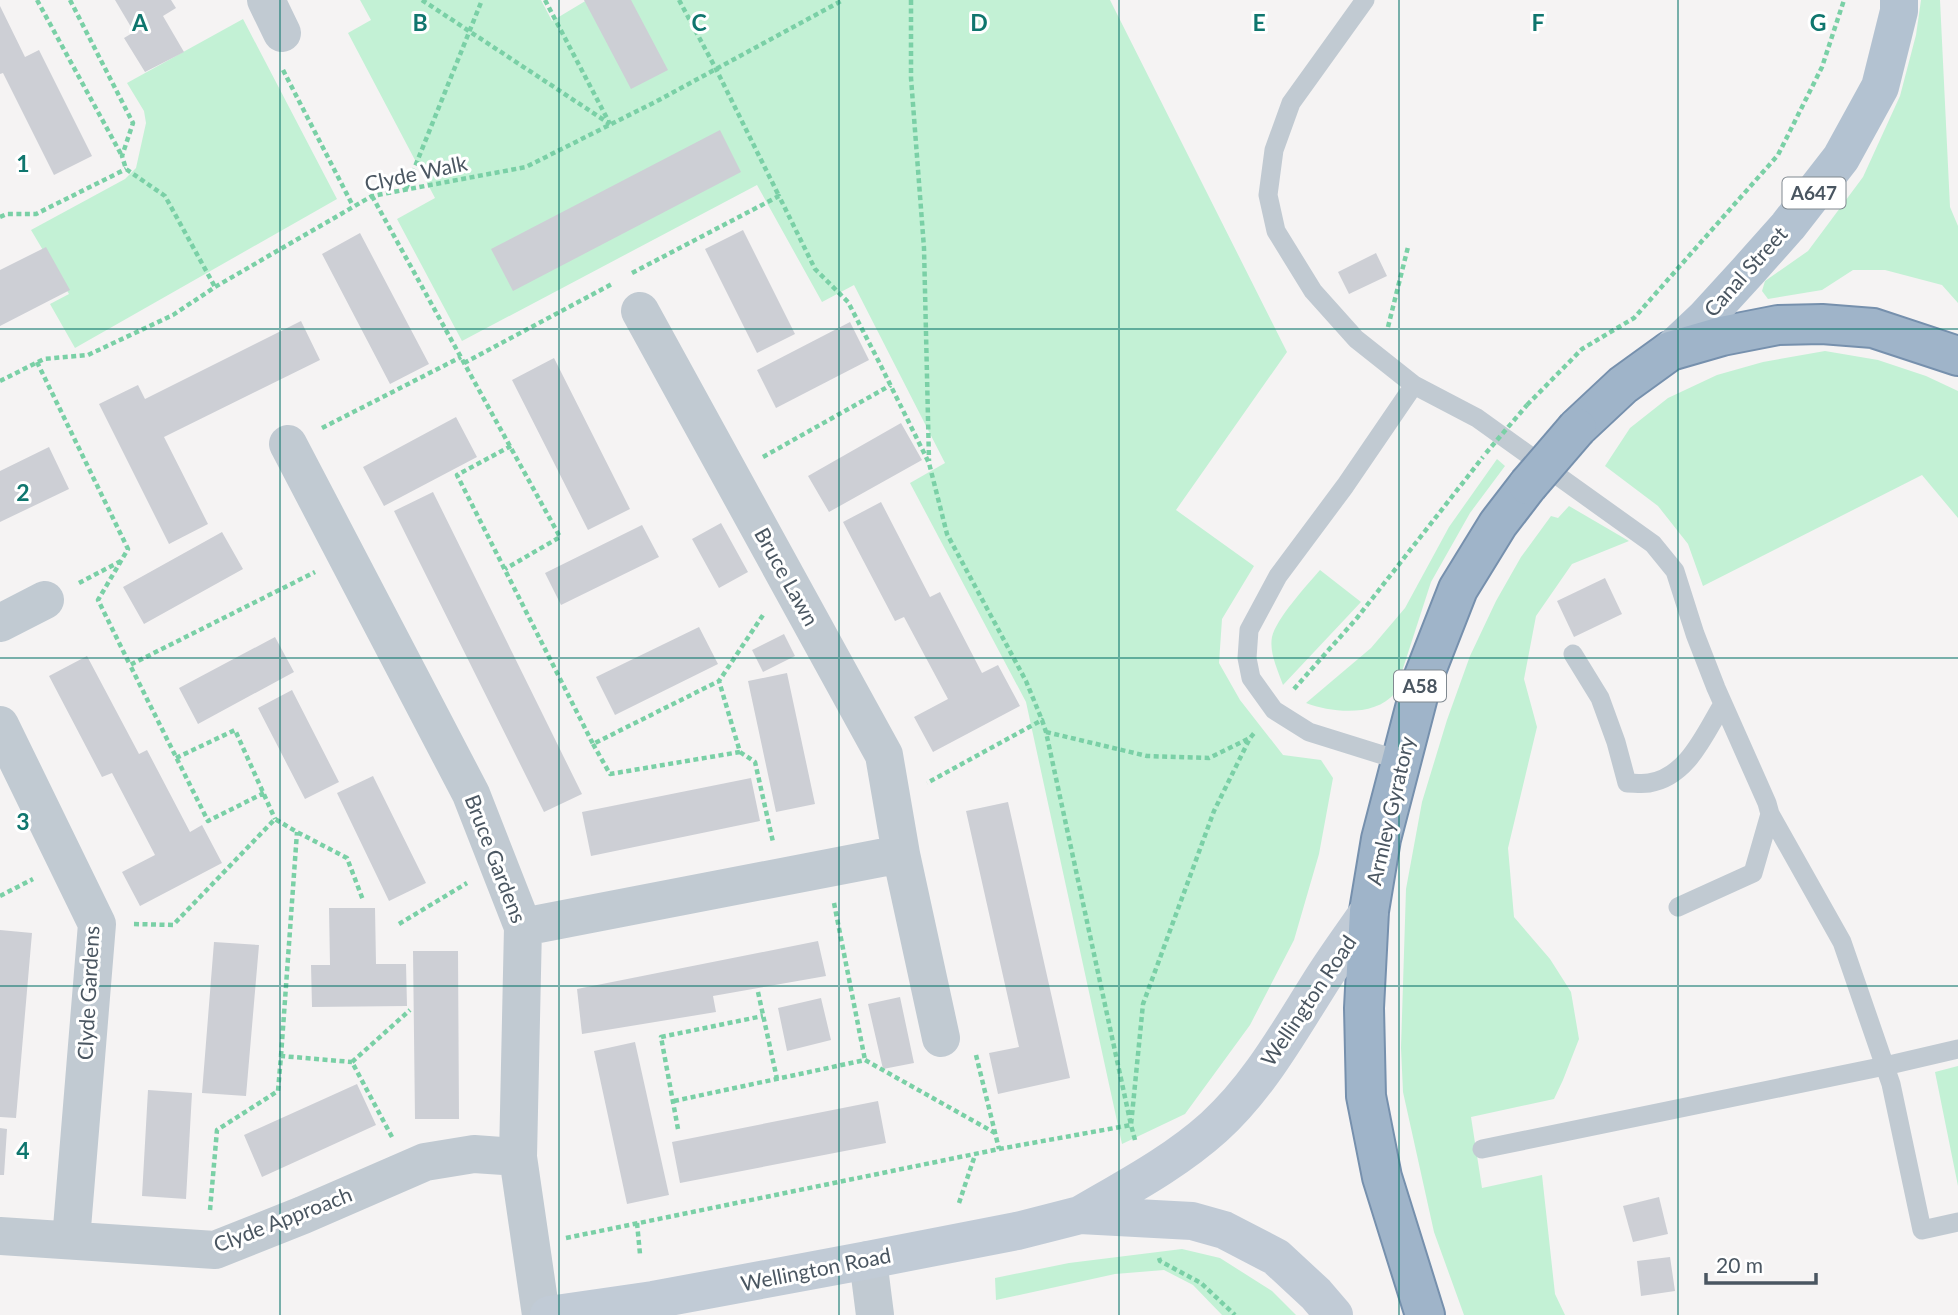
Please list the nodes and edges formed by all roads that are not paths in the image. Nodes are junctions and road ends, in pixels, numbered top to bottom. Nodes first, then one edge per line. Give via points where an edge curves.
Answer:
1 (1365, 0) edge
2 (1899, 0) edge
3 (630, 295) road end
4 (1670, 351) junction
5 (1958, 356) edge
6 (1414, 386) junction
7 (288, 444) road end
8 (45, 600) road end
9 (0, 623) edge
10 (1573, 654) dead end
11 (1723, 704) junction
12 (0, 725) edge
13 (1402, 761) junction
14 (1770, 814) junction
15 (901, 854) junction
16 (1678, 907) dead end
17 (1369, 911) junction
18 (523, 927) junction
19 (941, 1038) road end
20 (1958, 1049) edge
21 (1885, 1066) junction
22 (1482, 1149) dead end
23 (518, 1157) junction
24 (1080, 1216) junction
25 (1958, 1222) edge
26 (0, 1236) edge
27 (71, 1240) junction
28 (868, 1260) junction
29 (654, 1308) edge
30 (1325, 1308) edge
31 (541, 1315) edge
32 (550, 1315) edge
33 (875, 1315) edge
34 (1425, 1315) edge

1 - 6 lane via 1291,103 1275,150 1268,195 1276,231 1313,291 1356,339
2 - 4 main road, Canal Street / A647 via 1880,87 1842,158 1748,271
3 - 15 street, Bruce Lawn via 884,755
4 - 5 highway, Armley Gyratory / A58 via 1777,325 1822,324 1873,328
4 - 13 highway, Armley Gyratory / A58, bridge via 1623,385 1577,428 1498,524 1458,589 1422,681
6 - 11 lane via 1477,418 1654,544 1675,571
6 - 13 lane via 1278,576 1249,630 1247,658 1251,678 1274,710 1309,732
7 - 18 street, Bruce Gardens via 471,794
8 - 9 street
10 - 11 lane via 1600,698 1627,783 1651,783 1671,775 1697,748
11 - 14 lane
12 - 27 street, Clyde Gardens via 97,924
13 - 17 highway, Armley Gyratory / A58 via 1381,839
14 - 16 lane via 1753,873
14 - 21 lane via 1842,942
15 - 18 street
15 - 19 street, Bruce Lawn
17 - 24 main road, Wellington Road via 1242,1098 1213,1128 1164,1165
17 - 34 highway, Armley Gyratory / A58 via 1366,1097 1382,1177
18 - 23 street, Bruce Gardens
20 - 21 lane
21 - 22 lane
21 - 25 lane via 1922,1230
23 - 27 street, Clyde Approach via 474,1154 425,1162 215,1250
23 - 31 street, Bruce Gardens
24 - 28 main road, Wellington Road
24 - 30 main road, Wellington Road via 1192,1221 1224,1230 1276,1257
26 - 27 street, Clyde Approach
28 - 29 main road, Wellington Road
28 - 33 street
29 - 32 main road, Wellington Road

